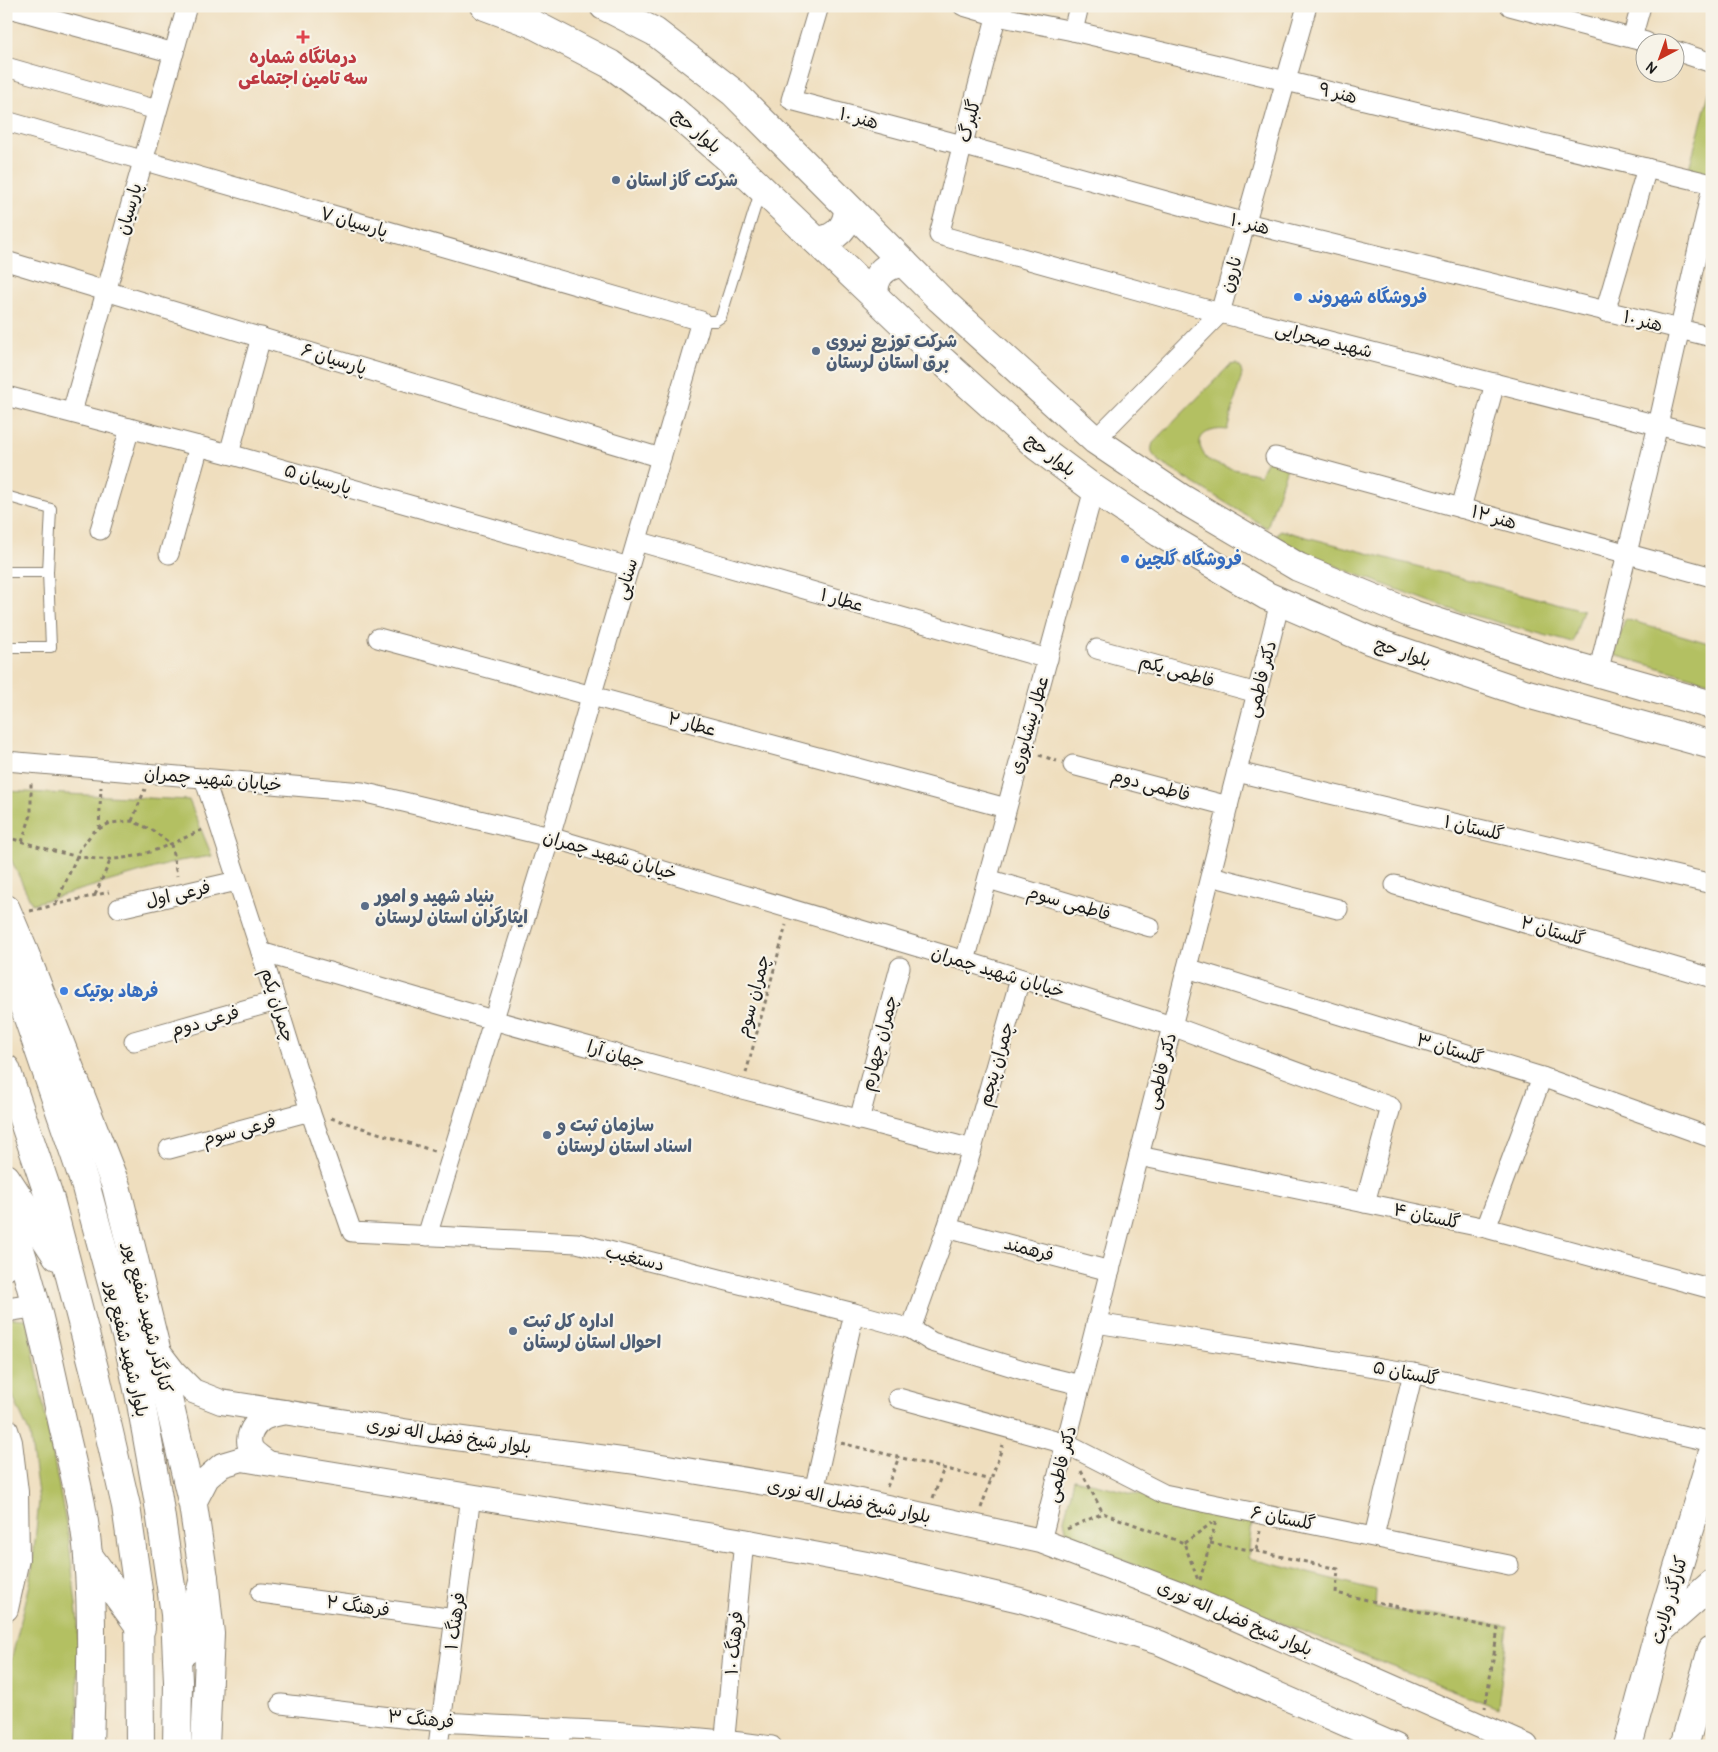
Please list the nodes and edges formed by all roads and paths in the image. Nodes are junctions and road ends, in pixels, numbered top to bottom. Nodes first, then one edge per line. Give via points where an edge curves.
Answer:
1 (187, 6) edge
2 (485, 6) edge
3 (819, 6) edge
4 (963, 6) edge
5 (1079, 6) edge
6 (1306, 6) edge
7 (1510, 6) edge
8 (1641, 6) edge
9 (6, 7) edge
10 (613, 8) edge
11 (998, 11) edge
12 (1073, 31) junction
13 (1639, 32) edge
14 (1636, 39) edge
15 (174, 52) junction
16 (1686, 55) edge
17 (1712, 62) edge
18 (6, 67) edge
19 (1286, 81) junction
20 (157, 110) junction
21 (6, 121) edge
22 (962, 145) junction
23 (143, 162) junction
24 (1647, 168) junction
25 (1712, 186) edge
26 (761, 188) junction
27 (848, 208) junction
28 (1246, 223) junction
29 (938, 235) joint
30 (817, 241) junction
31 (6, 261) edge
32 (904, 263) junction
33 (106, 291) junction
34 (875, 296) junction
35 (1606, 312) junction
36 (1220, 313) junction
37 (702, 321) junction
38 (1679, 329) junction
39 (261, 337) junction
40 (1712, 337) edge
41 (1495, 383) junction
42 (6, 396) edge
43 (72, 412) junction
44 (1658, 425) junction
45 (130, 428) junction
46 (1712, 439) edge
47 (1095, 440) junction
48 (199, 446) junction
49 (229, 454) junction
50 (1276, 457) dead end
51 (661, 458) junction
52 (1094, 488) junction
53 (6, 496) edge
54 (1461, 508) junction
55 (100, 530) dead end
56 (637, 540) junction
57 (169, 554) dead end
58 (1627, 555) junction
59 (629, 566) junction
60 (6, 572) edge
61 (48, 572) junction
62 (1712, 578) edge
63 (1280, 602) junction
64 (378, 638) dead end
65 (6, 647) edge
66 (1098, 649) dead end
67 (1048, 659) junction
68 (1598, 672) junction
69 (1257, 693) junction
70 (592, 697) junction
71 (1712, 705) edge
72 (1712, 745) edge
73 (1022, 750) junction
74 (6, 761) edge
75 (32, 764) junction
76 (1073, 765) joint
77 (6, 769) edge
78 (102, 770) junction
79 (1237, 772) junction
80 (152, 774) junction
81 (204, 778) junction
82 (1228, 806) junction
83 (1006, 808) junction
84 (132, 821) junction
85 (218, 822) junction
86 (99, 829) junction
87 (550, 837) junction
88 (6, 838) edge
89 (22, 842) junction
90 (171, 844) junction
91 (77, 856) junction
92 (111, 860) junction
93 (177, 876) dead end
94 (1210, 876) junction
95 (988, 879) junction
96 (237, 880) junction
97 (1712, 884) edge
98 (1395, 885) dead end
99 (95, 895) dead end
100 (56, 904) dead end
101 (118, 908) dead end
102 (6, 909) edge
103 (1338, 909) dead end
104 (791, 910) junction
105 (1150, 927) dead end
106 (261, 952) junction
107 (966, 962) junction
108 (900, 967) dead end
109 (6, 968) edge
110 (1187, 968) junction
111 (1712, 978) edge
112 (1020, 979) junction
113 (276, 1001) junction
114 (493, 1020) junction
115 (1172, 1026) junction
116 (134, 1041) dead end
117 (6, 1069) edge
118 (1542, 1077) junction
119 (742, 1089) junction
120 (310, 1112) junction
121 (859, 1120) junction
122 (1712, 1138) edge
123 (168, 1149) dead end
124 (972, 1149) junction
125 (1139, 1156) junction
126 (452, 1157) junction
127 (6, 1178) edge
128 (1365, 1203) junction
129 (6, 1208) edge
130 (947, 1228) junction
131 (1486, 1228) junction
132 (352, 1232) joint
133 (427, 1236) junction
134 (12, 1257) edge
135 (1110, 1271) junction
136 (70, 1276) junction
137 (1712, 1288) edge
138 (36, 1305) junction
139 (6, 1311) edge
140 (854, 1313) junction
141 (1096, 1324) junction
142 (911, 1329) junction
143 (156, 1348) junction
144 (1413, 1373) junction
145 (1081, 1386) junction
146 (898, 1398) dead end
147 (285, 1412) junction
148 (1009, 1428) junction
149 (6, 1430) edge
150 (826, 1440) junction
151 (1712, 1442) edge
152 (1066, 1444) junction
153 (1712, 1455) edge
154 (900, 1457) junction
155 (268, 1463) junction
156 (944, 1468) junction
157 (991, 1480) junction
158 (814, 1492) junction
159 (472, 1496) junction
160 (11, 1504) edge
161 (192, 1505) junction
162 (879, 1506) junction
163 (1103, 1512) junction
164 (1264, 1514) junction
165 (926, 1516) junction
166 (975, 1526) junction
167 (1374, 1536) junction
168 (744, 1541) junction
169 (1041, 1541) junction
170 (1184, 1543) junction
171 (1210, 1543) junction
172 (1256, 1551) junction
173 (88, 1555) junction
174 (1509, 1565) dead end
175 (204, 1578) junction
176 (1712, 1584) edge
177 (261, 1593) dead end
178 (6, 1609) edge
179 (455, 1619) junction
180 (141, 1628) junction
181 (1659, 1632) junction
182 (1712, 1650) edge
183 (178, 1682) junction
184 (281, 1704) dead end
185 (441, 1721) junction
186 (1482, 1727) junction
187 (560, 1737) edge
188 (724, 1743) edge
189 (1524, 1745) edge
190 (90, 1746) edge
191 (140, 1746) edge
192 (177, 1746) edge
193 (205, 1746) edge
194 (438, 1746) edge
195 (772, 1746) edge
196 (1396, 1746) edge
197 (1628, 1746) edge
198 (1684, 1746) edge

1 - 15 street, پارسیان
2 - 26 main road, بلوار حج via 531,24 610,64 672,110
3 - 22 street, هنر ۱۰ via 791,100
4 - 11 street, هنر ۹
5 - 12 street
6 - 19 street, نارون
7 - 14 street
8 - 13 street
9 - 15 street
10 - 27 main road via 655,32 734,93
11 - 12 street, هنر ۹
11 - 22 street, گلبرگ
12 - 19 street, هنر ۹
15 - 20 street, پارسیان
16 - 17 street
18 - 20 street
19 - 24 street, هنر ۹
19 - 28 street, نارون
20 - 23 street, پارسیان
21 - 23 street, پارسیان ۷
22 - 28 street, هنر ۱۰
22 - 29 street, گلبرگ
23 - 33 street, پارسیان
23 - 37 street, پارسیان ۷
24 - 25 street, هنر ۹
24 - 35 street
25 - 38 street
26 - 30 main road, بلوار حج
26 - 37 lane via 721,317 715,321
27 - 30 main road via 846,221 839,232
27 - 32 main road
28 - 35 street, هنر ۱۰
28 - 36 street, نارون
29 - 36 street, شهید صحرایی
30 - 34 main road, بلوار حج
31 - 33 street, پارسیان ۶
32 - 34 main road via 881,271 875,283
32 - 47 main road
33 - 39 street, پارسیان ۶
33 - 43 street, پارسیان
34 - 52 main road, بلوار حج via 1038,447
35 - 38 street, هنر ۱۰
36 - 41 street, شهید صحرایی
36 - 47 street, نارون
37 - 51 street, سنایی
38 - 40 street, هنر ۱۰
38 - 44 street
39 - 49 street
39 - 51 street, پارسیان ۶
41 - 44 street, شهید صحرایی
41 - 54 street
42 - 43 street, پارسیان ۵
43 - 45 street, پارسیان ۵
44 - 46 street, شهید صحرایی
44 - 58 street
45 - 48 street, پارسیان ۵
45 - 55 street
47 - 68 main road via 1181,498 1298,567 1412,614
48 - 49 street, پارسیان ۵
48 - 57 street
49 - 59 street, پارسیان ۵
50 - 54 street, هنر ۱۲
51 - 56 street, سنایی
52 - 63 main road, بلوار حج via 1160,534
52 - 67 street, عطار نیشابوری
53 - 61 lane via 51,509
54 - 58 street, هنر ۱۲
56 - 59 street, سنایی
56 - 67 street, عطار ۱
58 - 62 street, هنر ۱۲
58 - 68 street
59 - 70 street, سنایی
60 - 61 lane
61 - 65 lane via 51,647
63 - 69 street, دکتر فاطمی
63 - 72 main road, بلوار حج via 1369,640 1515,690
64 - 70 street, عطار ۲
66 - 69 street, فاطمی یکم
67 - 73 street, عطار نیشابوری
68 - 71 main road
69 - 79 street, دکتر فاطمی
70 - 83 street, عطار ۲
70 - 87 street, سنایی
73 - 76 path
73 - 83 street, عطار نیشابوری
74 - 75 street
75 - 77 street
75 - 78 street, خیابان شهید چمران
75 - 89 path via 30,815
76 - 82 street, فاطمی دوم
78 - 80 street, خیابان شهید چمران
78 - 86 path
79 - 82 street, دکتر فاطمی
79 - 97 street, گلستان ۱
80 - 81 street, خیابان شهید چمران
80 - 84 path
81 - 85 street, چمران یکم
81 - 87 street, خیابان شهید چمران via 362,792
82 - 94 street, دکتر فاطمی
83 - 95 street, عطار نیشابوری
84 - 86 path via 110,823
84 - 90 path
85 - 90 path
85 - 96 street, چمران یکم
86 - 91 path via 93,832
87 - 104 street, خیابان شهید چمران
87 - 114 street, سنایی
88 - 89 path
89 - 91 path
90 - 92 path via 129,858
90 - 93 path
91 - 92 path
91 - 100 path
92 - 99 path
94 - 103 street
94 - 110 street, دکتر فاطمی
95 - 105 street, فاطمی سوم
95 - 107 street, عطار نیشابوری
96 - 101 street, فرعی اول
96 - 106 street, چمران یکم
98 - 111 street, گلستان ۲
102 - 143 main road, کنارگذر شهید شفیع پور via 116,1186
104 - 107 street, خیابان شهید چمران
104 - 119 path, چمران سوم
106 - 113 street, چمران یکم
106 - 114 street, جهان آرا
107 - 112 street, خیابان شهید چمران
108 - 121 street, چمران چهارم
109 - 183 main road, بلوار شهید شفیع پور via 26,1012 86,1187 128,1344 160,1507 175,1614
110 - 115 street, دکتر فاطمی
110 - 118 street, گلستان ۳
112 - 115 street, خیابان شهید چمران
112 - 124 street, چمران پنجم
113 - 116 street, فرعی دوم
113 - 120 street, چمران یکم
114 - 119 street, جهان آرا
114 - 126 street, سنایی
115 - 125 street, دکتر فاطمی
115 - 128 street, خیابان شهید چمران via 1391,1107
117 - 136 main road, بلوار شهید شفیع پور via 50,1199
118 - 122 street, گلستان ۳
118 - 131 street
119 - 121 street, جهان آرا
120 - 123 street, فرعی سوم
120 - 126 path
120 - 132 street, چمران یکم
121 - 124 street, جهان آرا
124 - 130 street, چمران پنجم
125 - 128 street, گلستان ۴
125 - 135 street, دکتر فاطمی
126 - 133 street, سنایی
127 - 136 main road
128 - 131 street, گلستان ۴
129 - 134 main road
130 - 135 street, فرهمند
130 - 142 street, چمران پنجم
131 - 137 street, گلستان ۴
132 - 133 street, دستغیب
133 - 140 street, دستغیب via 577,1243
134 - 138 main road
135 - 141 street, دکتر فاطمی
136 - 180 main road, بلوار شهید شفیع پور via 126,1506 140,1597
138 - 139 street
138 - 173 main road via 80,1502
140 - 142 street, دستغیب
140 - 150 street
141 - 144 street, گلستان ۵
141 - 145 street, دکتر فاطمی
142 - 145 street, دستغیب via 932,1342
143 - 147 street, بلوار شیخ فضل اله نوری via 193,1391 221,1402
143 - 161 main road, کنارگذر شهید شفیع پور
144 - 151 street, گلستان ۵
144 - 167 street
145 - 152 street, دکتر فاطمی
146 - 148 street, گلستان ۶
147 - 155 street via 264,1418 250,1434 253,1451
147 - 158 street, بلوار شیخ فضل اله نوری via 636,1462
148 - 152 street, گلستان ۶
148 - 157 path
149 - 160 street via 10,1442
150 - 154 path
150 - 158 street
152 - 163 path
152 - 164 street, گلستان ۶ via 1164,1494
152 - 169 street, دکتر فاطمی
153 - 181 main road, کنارگذر ولایت
154 - 156 path
154 - 162 path
155 - 159 street
155 - 161 street via 242,1459 222,1465 208,1478
156 - 157 path
156 - 165 path
157 - 166 path
158 - 162 street, بلوار شیخ فضل اله نوری
159 - 168 street
159 - 179 street, فرهنگ ۱
160 - 178 street via 17,1559
161 - 175 main road, کنارگذر شهید شفیع پور
162 - 165 street, بلوار شیخ فضل اله نوری
163 - 169 path
163 - 170 path
164 - 167 street, گلستان ۶
164 - 172 path
165 - 166 street, بلوار شیخ فضل اله نوری
166 - 169 street, بلوار شیخ فضل اله نوری
167 - 174 street, گلستان ۶
168 - 188 street, فرهنگ ۱۰
168 - 196 street via 867,1564 1020,1600 1160,1643
169 - 186 street, بلوار شیخ فضل اله نوری via 1178,1592
170 - 171 path via 1216,1519
170 - 171 path via 1199,1584
171 - 172 path
172 - 186 path via 1338,1569 1336,1592 1498,1629
173 - 180 main road
173 - 190 main road
175 - 183 main road
175 - 193 main road, کنارگذر شهید شفیع پور via 210,1634
176 - 181 main road
177 - 179 street, فرهنگ ۲
179 - 185 street, فرهنگ ۱
180 - 191 main road, بلوار شهید شفیع پور
181 - 197 main road, کنارگذر ولایت
182 - 198 main road
183 - 192 main road, بلوار شهید شفیع پور
184 - 185 street, فرهنگ ۳
185 - 187 street, فرهنگ ۳
185 - 194 street, فرهنگ ۱
186 - 189 street, بلوار شیخ فضل اله نوری
187 - 188 street, فرهنگ ۳
188 - 195 street, فرهنگ ۳

